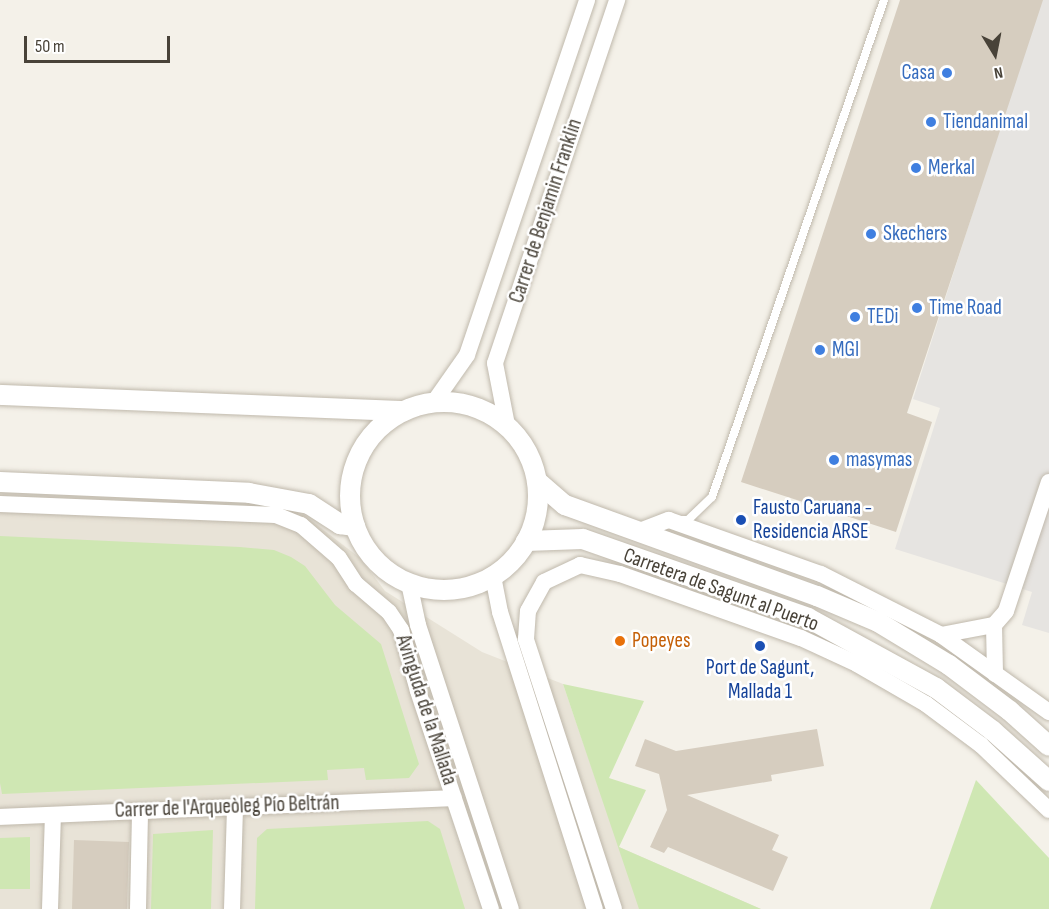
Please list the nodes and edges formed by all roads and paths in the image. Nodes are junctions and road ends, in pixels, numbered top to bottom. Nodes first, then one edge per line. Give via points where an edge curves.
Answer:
1 (587, 0) edge
2 (617, 0) edge
3 (884, 0) edge
4 (0, 394) edge
5 (434, 402) junction
6 (403, 411) junction
7 (507, 425) junction
8 (537, 481) junction
9 (0, 482) edge
10 (1049, 482) edge
11 (244, 492) junction
12 (0, 504) edge
13 (212, 513) junction
14 (669, 520) junction
15 (355, 526) junction
16 (637, 532) junction
17 (526, 541) junction
18 (622, 555) junction
19 (493, 576) junction
20 (641, 582) junction
21 (409, 583) junction
22 (994, 626) junction
23 (941, 635) junction
24 (431, 666) junction
25 (517, 668) junction
26 (995, 674) junction
27 (539, 677) junction
28 (418, 691) junction
29 (1048, 711) edge
30 (1049, 746) edge
31 (1049, 782) edge
32 (454, 798) junction
33 (235, 807) junction
34 (1049, 810) edge
35 (140, 811) junction
36 (53, 815) junction
37 (0, 817) edge
38 (50, 909) edge
39 (138, 909) edge
40 (232, 909) edge
41 (491, 909) edge
42 (511, 909) edge
43 (595, 909) edge
44 (614, 909) edge

1 - 5 street, Carrer de Benjamin Franklin via 467,355
2 - 7 street, Carrer de Benjamin Franklin via 495,363
3 - 14 lane via 712,497 688,520
4 - 6 street
5 - 6 street
5 - 7 street via 473,406
6 - 15 street via 382,425 358,457 350,499
7 - 8 street via 526,450
8 - 16 street, Carretera de Sagunt al Puerto via 565,505
8 - 17 street via 537,511
9 - 11 street
10 - 22 street via 1006,611
11 - 13 street
11 - 15 street via 309,504 340,524
12 - 13 street, Avinguda de la Mallada
13 - 28 street, Avinguda de la Mallada via 276,515 301,525 339,558 356,584 390,612 401,630
14 - 16 street
14 - 23 street via 821,574
15 - 21 street via 376,561
16 - 30 street, Carretera de Sagunt al Puerto via 817,596 878,622 949,665
17 - 18 street, Carretera de Sagunt al Puerto via 583,539
17 - 19 street
18 - 20 street
18 - 31 street, Carretera de Sagunt al Puerto via 807,618 936,688 993,730
19 - 21 street via 475,585 452,589
19 - 25 street
20 - 27 street via 579,565 544,582 527,620 526,639
20 - 34 street via 801,638 857,664 972,738
21 - 24 street, Avinguda de la Mallada
22 - 23 street
22 - 26 street
23 - 26 street
24 - 28 street
24 - 42 street, Avinguda de la Mallada
25 - 27 street
25 - 43 street
26 - 29 street
27 - 44 street
28 - 32 street, Avinguda de la Mallada
32 - 33 street, Carrer de l'Arqueòleg Pío Beltrán
32 - 41 street, Avinguda de la Mallada
33 - 35 street, Carrer de l'Arqueòleg Pío Beltrán
33 - 40 street
35 - 36 street, Carrer de l'Arqueòleg Pío Beltrán
35 - 39 street
36 - 37 street, Carrer de l'Arqueòleg Pío Beltrán
36 - 38 street

